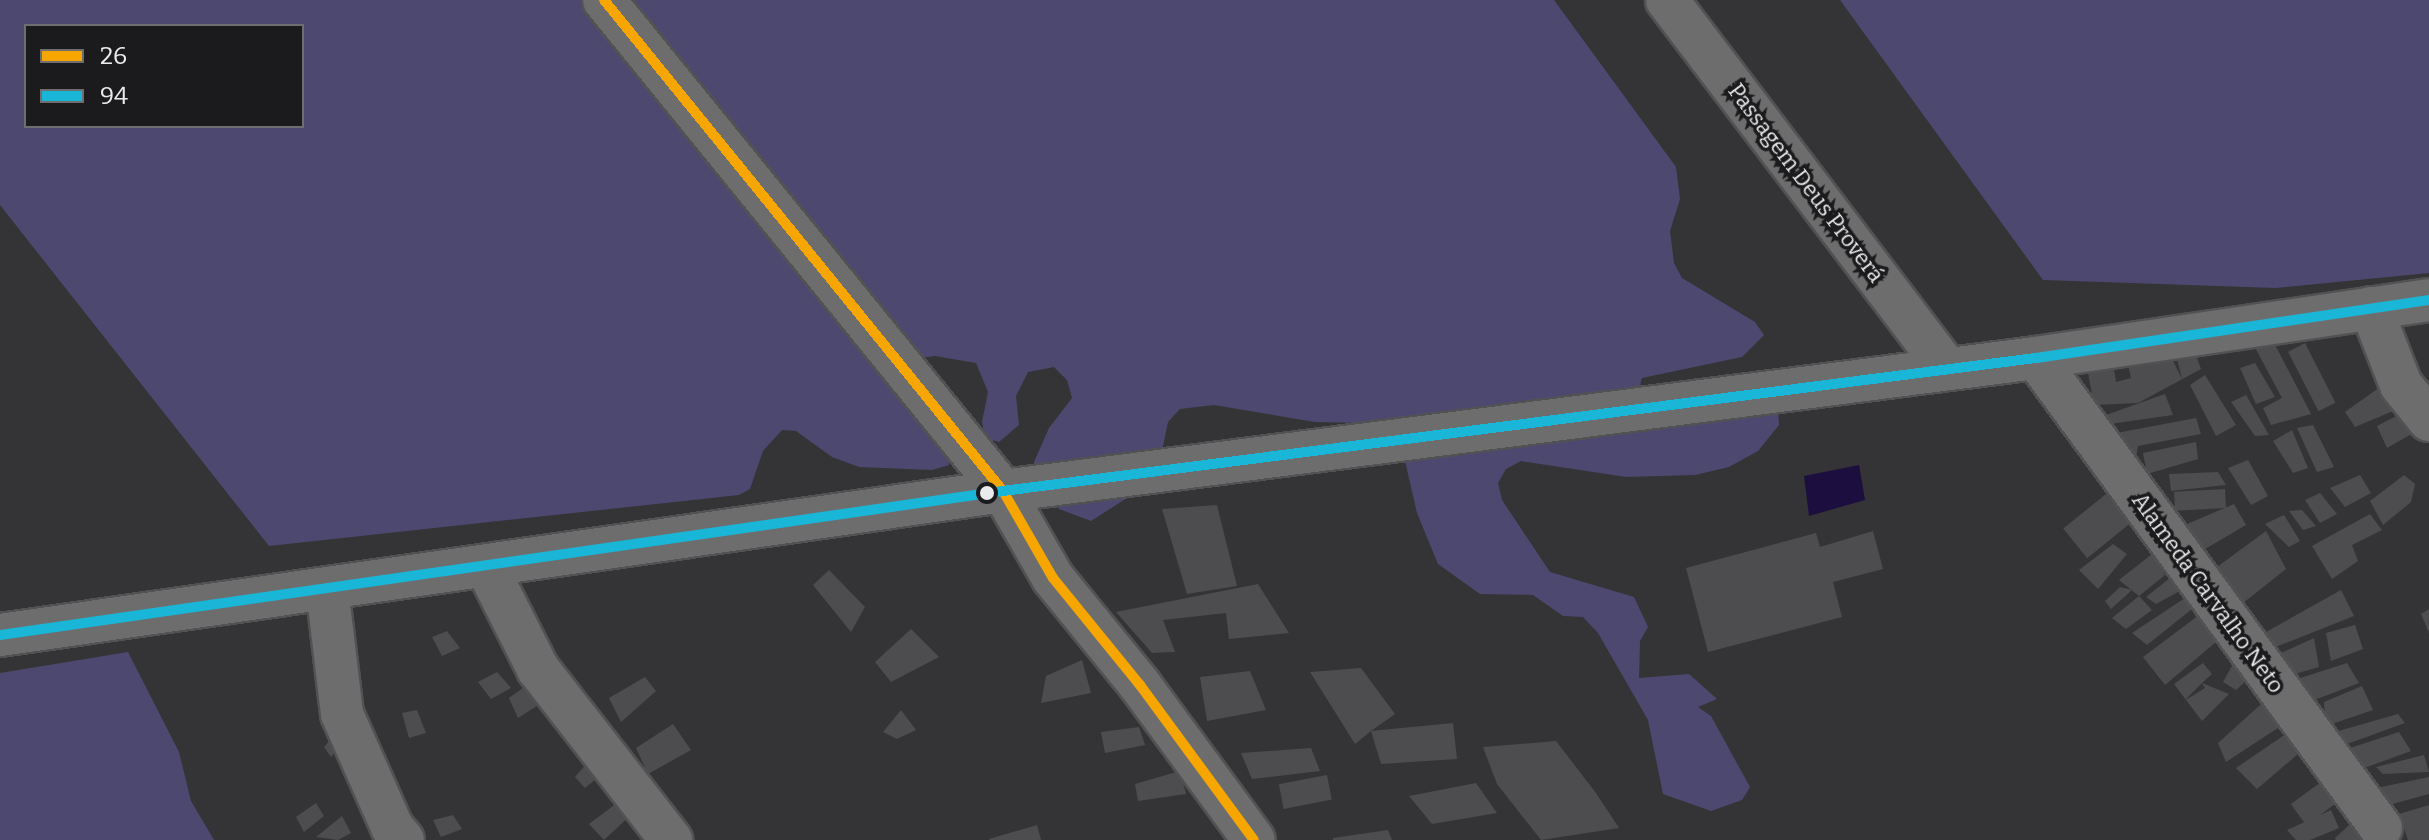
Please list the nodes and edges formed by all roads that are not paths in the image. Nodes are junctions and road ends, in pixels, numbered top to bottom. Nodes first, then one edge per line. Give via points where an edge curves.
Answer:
1 (604, 0) edge
2 (1667, 0) edge
3 (2429, 300) edge
4 (2371, 308) junction
5 (2036, 358) junction
6 (1945, 366) junction
7 (2429, 420) edge
8 (1003, 491) junction
9 (486, 566) junction
10 (327, 588) junction
11 (0, 635) edge
12 (2381, 828) dead end
13 (403, 840) edge
14 (671, 840) edge
15 (1254, 840) edge

1 - 8 street
2 - 6 street, Passagem Deus Proverá
3 - 4 street
4 - 5 street
4 - 7 street via 2401,385
5 - 6 street
5 - 12 street, Alameda Carvalho Neto
6 - 8 street
8 - 9 street
8 - 15 street via 1053,578
9 - 10 street
9 - 14 street via 538,669
10 - 11 street
10 - 13 street via 342,714 392,827

